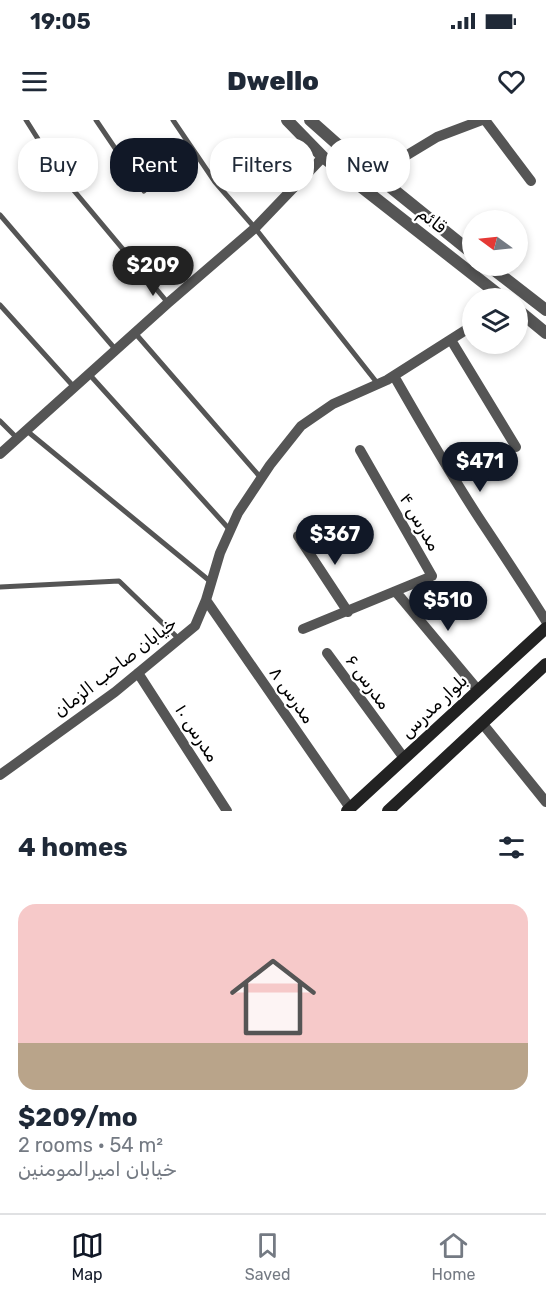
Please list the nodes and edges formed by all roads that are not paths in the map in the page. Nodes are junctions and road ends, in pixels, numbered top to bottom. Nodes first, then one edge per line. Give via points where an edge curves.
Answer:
1 (26, 120) edge
2 (96, 120) edge
3 (173, 120) edge
4 (286, 120) edge
5 (310, 120) edge
6 (478, 121) edge
7 (331, 138) edge
8 (110, 141) edge
9 (410, 153) edge
10 (323, 157) junction
11 (531, 181) dead end
12 (395, 192) edge
13 (0, 215) edge
14 (255, 228) junction
15 (462, 245) edge
16 (502, 276) edge
17 (489, 288) edge
18 (168, 303) junction
19 (0, 305) edge
20 (546, 310) edge
21 (528, 318) edge
22 (135, 333) junction
23 (462, 333) edge
24 (546, 333) edge
25 (451, 340) junction
26 (117, 350) junction
27 (89, 375) junction
28 (394, 376) junction
29 (379, 384) junction
30 (74, 387) junction
31 (0, 421) edge
32 (21, 434) junction
33 (516, 447) dead end
34 (360, 450) dead end
35 (0, 454) edge
36 (261, 478) junction
37 (230, 530) junction
38 (298, 536) dead end
39 (211, 582) junction
40 (0, 587) edge
41 (396, 592) junction
42 (206, 600) junction
43 (348, 612) junction
44 (546, 621) edge
45 (546, 628) edge
46 (303, 629) dead end
47 (179, 639) junction
48 (327, 653) dead end
49 (546, 664) edge
50 (138, 673) junction
51 (478, 690) junction
52 (482, 723) junction
53 (404, 758) junction
54 (0, 775) edge
55 (546, 802) edge
56 (393, 809) edge
57 (348, 810) edge
58 (227, 811) edge

1 - 18 lane via 60,174
2 - 8 lane
3 - 14 lane via 215,182
4 - 10 street, قائم
5 - 7 street, قائم
6 - 9 street via 437,137
6 - 11 street
10 - 14 street
10 - 17 street, قائم
12 - 15 street, قائم
13 - 26 lane
14 - 18 street
14 - 29 lane
16 - 20 street
18 - 22 street
19 - 30 lane
21 - 24 street
22 - 26 street
22 - 36 lane
23 - 25 street, خیابان صاحب الزمان
25 - 28 street, خیابان صاحب الزمان
25 - 33 street
26 - 27 street
27 - 30 street
27 - 37 lane
28 - 29 street, خیابان صاحب الزمان
28 - 44 street via 434,447
29 - 36 street, خیابان صاحب الزمان via 333,404 301,426
30 - 32 street
31 - 32 lane
32 - 35 street
32 - 39 lane
34 - 41 street, مدرس ۴ via 432,576
36 - 37 street, خیابان صاحب الزمان
37 - 39 street, خیابان صاحب الزمان
38 - 43 street
39 - 42 street, خیابان صاحب الزمان
40 - 47 lane via 119,581
41 - 43 street, مدرس ۴
41 - 51 street
42 - 47 street, خیابان صاحب الزمان via 195,626
42 - 57 street, مدرس ۸
43 - 46 street, مدرس ۴
45 - 51 main road, بلوار مدرس
47 - 50 street, خیابان صاحب الزمان
48 - 53 street, مدرس ۶
49 - 52 main road
50 - 54 street, خیابان صاحب الزمان
50 - 58 street, مدرس ۱۰
51 - 53 main road, بلوار مدرس
52 - 55 street
52 - 56 main road
53 - 57 main road, بلوار مدرس

